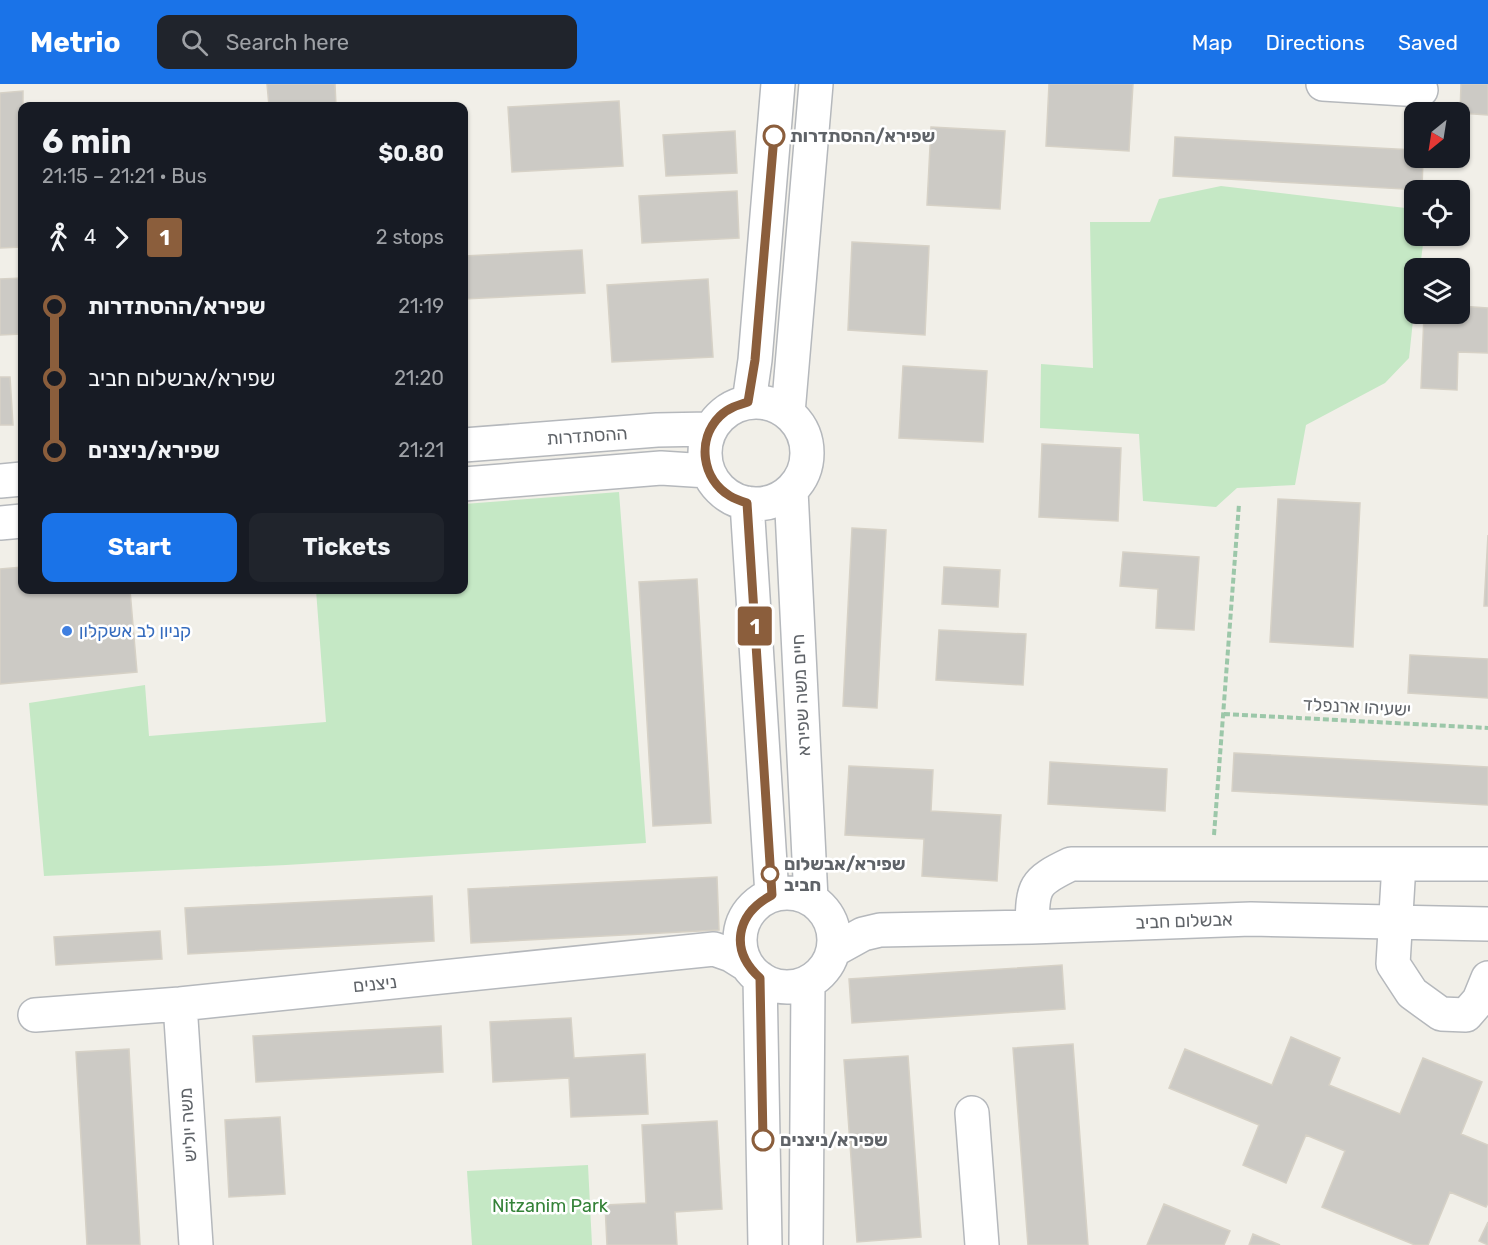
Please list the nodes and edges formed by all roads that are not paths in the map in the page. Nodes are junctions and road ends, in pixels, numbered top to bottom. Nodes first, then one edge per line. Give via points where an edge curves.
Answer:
1 (778, 84) edge
2 (816, 84) edge
3 (1323, 84) edge
4 (1421, 90) dead end
5 (748, 402) junction
6 (788, 413) junction
7 (710, 429) junction
8 (468, 445) edge
9 (708, 471) junction
10 (18, 479) edge
11 (0, 481) edge
12 (468, 484) edge
13 (791, 490) junction
14 (747, 503) junction
15 (18, 521) edge
16 (0, 523) edge
17 (1399, 864) junction
18 (1488, 864) edge
19 (772, 895) junction
20 (819, 906) junction
21 (1395, 922) junction
22 (1488, 924) edge
23 (1032, 927) junction
24 (741, 928) junction
25 (880, 930) junction
26 (714, 949) junction
27 (834, 950) junction
28 (754, 971) junction
29 (1488, 978) edge
30 (808, 983) junction
31 (180, 1004) junction
32 (35, 1015) dead end
33 (972, 1113) dead end
34 (196, 1245) edge
35 (765, 1245) edge
36 (806, 1245) edge
37 (982, 1245) edge

1 - 5 street via 755,360
2 - 6 street
3 - 4 street
5 - 6 street via 769,404
5 - 7 street via 720,416
6 - 13 street via 800,426 807,460
7 - 8 street, ההסתדרות
7 - 9 street via 705,457
9 - 12 street, ההסתדרות via 661,468
9 - 14 street via 717,486
10 - 11 street
13 - 14 street via 778,499
13 - 20 street, חיים משה שפירא
14 - 19 street
15 - 16 street
17 - 18 street
17 - 21 street
17 - 23 street via 1071,864 1046,876 1033,895
19 - 20 street via 799,894
19 - 24 street via 758,902
20 - 25 street, אבשלום חביב
20 - 27 street via 832,925
21 - 22 street, אבשלום חביב
21 - 23 street, אבשלום חביב via 1251,919
21 - 29 street via 1393,964 1412,993 1441,1014 1466,1015 1479,1000
23 - 25 street, אבשלום חביב
24 - 26 street
24 - 28 street via 742,953
25 - 27 street, אבשלום חביב via 863,934
26 - 28 street
26 - 31 street, ניצנים
27 - 30 street via 825,969
28 - 30 street via 771,984 783,987
28 - 35 street
30 - 36 street
31 - 32 street, ניצנים
31 - 34 street, משה יוליש
33 - 37 street

